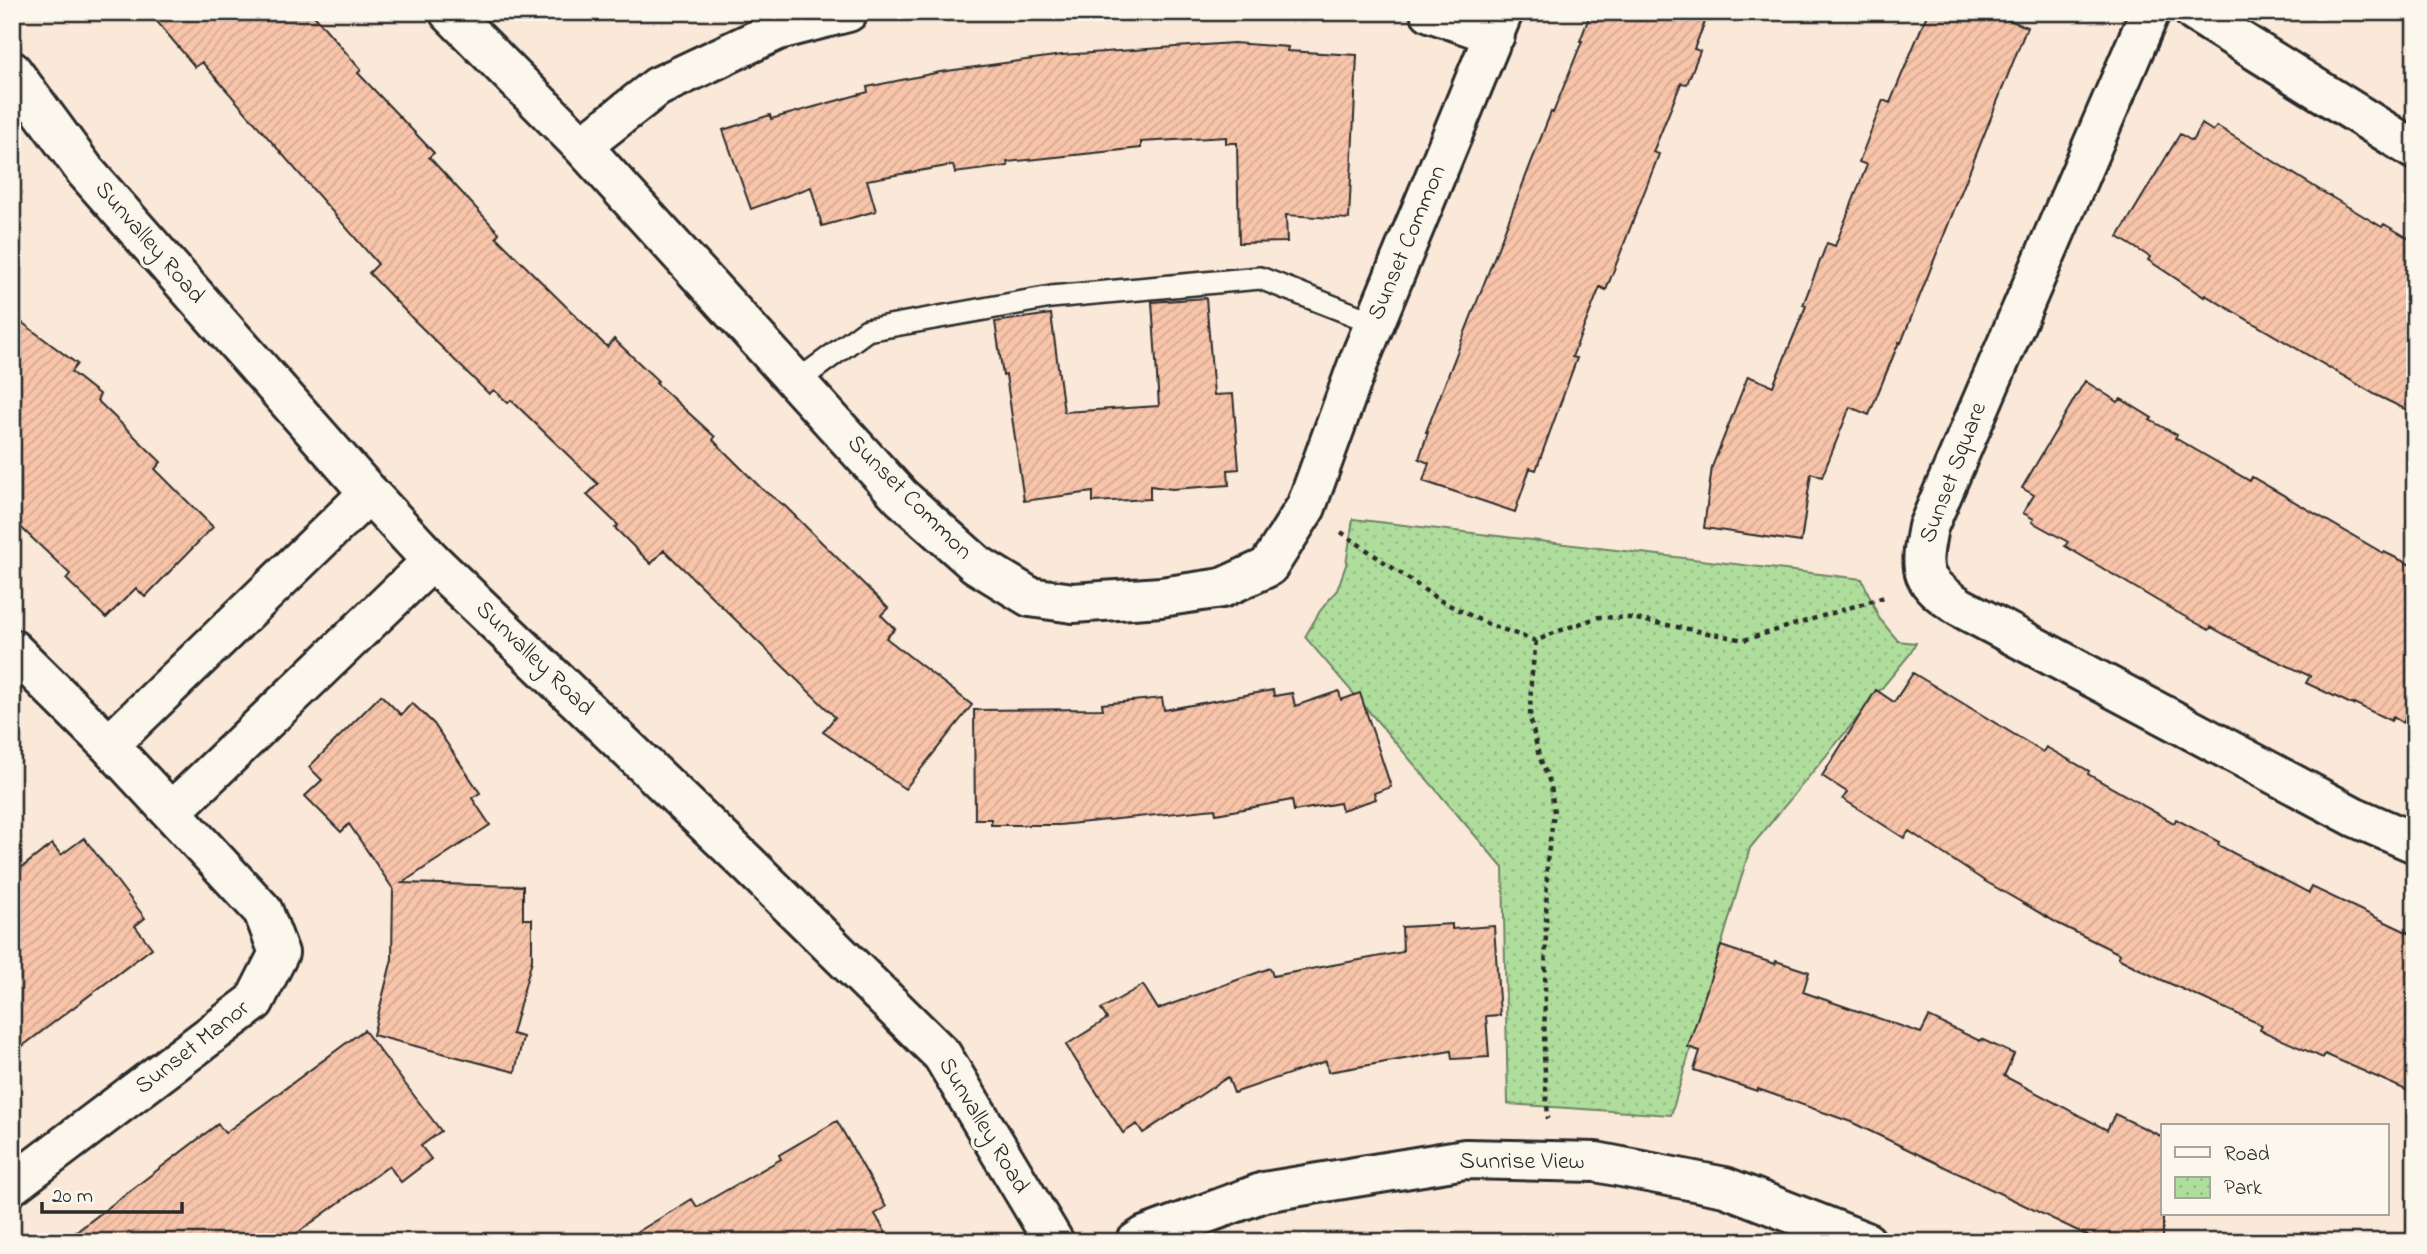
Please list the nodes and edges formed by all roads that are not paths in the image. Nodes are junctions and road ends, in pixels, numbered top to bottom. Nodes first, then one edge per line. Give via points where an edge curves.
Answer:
1 (449, 12) edge
2 (848, 12) edge
3 (1430, 12) edge
4 (2150, 12) edge
5 (2194, 12) edge
6 (1499, 24) edge
7 (12, 71) edge
8 (582, 146) junction
9 (2415, 150) edge
10 (1375, 323) junction
11 (796, 382) junction
12 (369, 493) junction
13 (432, 561) junction
14 (12, 649) edge
15 (109, 745) junction
16 (172, 811) junction
17 (2415, 843) edge
18 (12, 1185) edge
19 (1054, 1242) edge
20 (1136, 1242) edge
21 (1866, 1242) edge

1 - 8 street, Sunset Common
2 - 8 street via 778,30 657,87
3 - 6 street
4 - 17 street, Sunset Square via 1928,527 1923,551 1928,584 1960,607 2355,817
5 - 9 street
6 - 10 street, Sunset Common
7 - 12 street, Sunvalley Road via 86,172
8 - 11 street, Sunset Common
10 - 11 lane via 1260,278 1051,296 867,330
10 - 11 street, Sunset Common via 1306,507 1268,567 1222,588 1161,597 1073,603 1030,597 976,565 901,497
12 - 13 street, Sunvalley Road
12 - 15 street
13 - 16 street
13 - 19 street, Sunvalley Road via 942,1055
14 - 15 street, Sunset Manor
15 - 16 street, Sunset Manor
16 - 18 street, Sunset Manor via 263,911 279,953 254,1002
20 - 21 street, Sunrise View via 1264,1192 1465,1159 1596,1162 1725,1186

